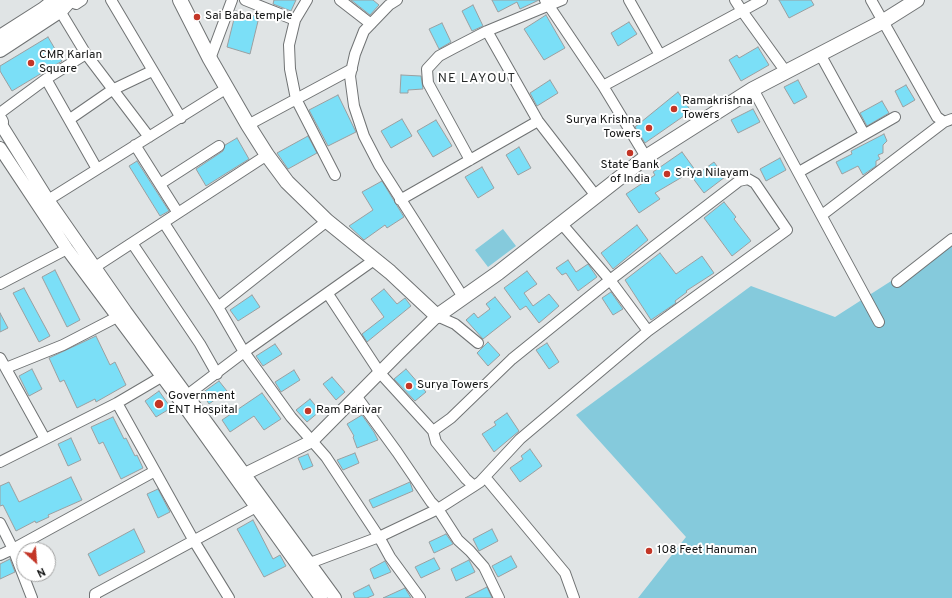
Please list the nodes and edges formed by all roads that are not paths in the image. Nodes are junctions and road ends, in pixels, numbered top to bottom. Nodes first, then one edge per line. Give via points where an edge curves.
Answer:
1 (111, 0) edge
2 (180, 0) edge
3 (232, 0) edge
4 (246, 0) edge
5 (307, 0) edge
6 (340, 0) edge
7 (397, 0) edge
8 (562, 0) edge
9 (629, 0) edge
10 (735, 0) edge
11 (762, 0) edge
12 (871, 0) edge
13 (916, 0) edge
14 (65, 2) edge
15 (546, 3) edge
16 (742, 12) junction
17 (295, 20) junction
18 (882, 22) junction
19 (371, 24) junction
20 (487, 31) junction
21 (0, 37) edge
22 (0, 50) edge
23 (86, 54) junction
24 (820, 54) junction
25 (660, 55) junction
26 (210, 59) junction
27 (352, 69) junction
28 (152, 70) junction
29 (786, 72) junction
30 (46, 79) junction
31 (603, 86) junction
32 (227, 88) junction
33 (753, 89) junction
34 (112, 90) junction
35 (296, 99) junction
36 (895, 117) dead end
37 (181, 118) junction
38 (70, 119) junction
39 (0, 120) edge
40 (948, 120) edge
41 (538, 121) junction
42 (248, 125) junction
43 (864, 134) junction
44 (149, 137) junction
45 (136, 145) junction
46 (219, 146) dead end
47 (0, 148) edge
48 (267, 155) junction
49 (646, 157) junction
50 (470, 160) junction
51 (97, 169) junction
52 (799, 172) junction
53 (335, 174) dead end
54 (160, 184) junction
55 (596, 196) junction
56 (48, 200) junction
57 (400, 200) junction
58 (178, 214) junction
59 (822, 215) junction
60 (327, 221) junction
61 (164, 223) junction
62 (561, 223) junction
63 (952, 238) edge
64 (132, 243) junction
65 (67, 249) junction
66 (374, 260) junction
67 (90, 271) junction
68 (610, 280) junction
69 (897, 282) dead end
70 (0, 284) edge
71 (328, 294) junction
72 (463, 297) junction
73 (218, 307) junction
74 (438, 316) junction
75 (117, 317) junction
76 (879, 322) dead end
77 (648, 331) junction
78 (478, 343) dead end
79 (244, 352) junction
80 (0, 358) edge
81 (6, 368) junction
82 (380, 373) junction
83 (217, 374) junction
84 (165, 375) junction
85 (357, 397) junction
86 (184, 398) junction
87 (117, 403) junction
88 (433, 431) junction
89 (45, 439) junction
90 (312, 442) junction
91 (0, 462) edge
92 (155, 471) junction
93 (244, 474) junction
94 (484, 477) junction
95 (474, 486) junction
96 (256, 507) junction
97 (438, 509) junction
98 (0, 523) edge
99 (379, 537) junction
100 (194, 541) junction
101 (13, 549) junction
102 (0, 555) edge
103 (310, 564) junction
104 (92, 597) edge
105 (32, 598) edge
106 (229, 598) edge
107 (321, 598) edge
108 (335, 598) edge
109 (420, 598) edge
110 (499, 598) edge
111 (574, 598) edge

1 - 28 street
2 - 26 main road
3 - 26 street
4 - 17 street
5 - 17 street
6 - 19 street
7 - 19 street
8 - 15 street
9 - 25 street
10 - 16 street
11 - 16 street
12 - 18 street
13 - 18 main road
14 - 21 main road
14 - 22 main road
14 - 23 street
15 - 20 street
15 - 31 street
16 - 25 street
16 - 29 street
17 - 35 street via 289,45 290,69
18 - 24 main road
18 - 40 street via 937,117
19 - 27 street via 364,31
20 - 41 street
20 - 50 street via 439,56 427,69 428,83
23 - 30 street
23 - 34 street
24 - 29 main road
24 - 43 street
25 - 31 street
26 - 32 main road
27 - 35 street
27 - 57 street via 350,76 354,106 364,136
28 - 34 street
28 - 37 street
29 - 33 main road
30 - 38 street
30 - 39 street
31 - 49 street
32 - 37 street
32 - 42 main road
33 - 49 main road
33 - 52 street
34 - 38 street
34 - 44 street
35 - 42 street
35 - 53 street
36 - 43 street
37 - 44 street
38 - 51 street
39 - 56 street
40 - 59 street
41 - 50 street
41 - 55 street
42 - 48 main road
43 - 52 street
44 - 45 street
45 - 51 street
45 - 54 street
46 - 54 street
47 - 65 street
48 - 58 street
48 - 60 main road via 287,182
49 - 55 main road
50 - 57 street
51 - 56 street
52 - 59 street
54 - 58 street
55 - 62 main road
56 - 67 street
57 - 72 street
58 - 61 street
59 - 76 street
60 - 66 main road
60 - 73 street
61 - 64 street
61 - 73 street
62 - 68 street
62 - 72 main road
63 - 69 street
64 - 67 street
64 - 83 street via 200,344
65 - 67 street
65 - 70 street
66 - 71 street
66 - 74 main road
67 - 75 street
67 - 84 street
68 - 77 street
68 - 77 street via 739,180 748,179 755,184 787,230
68 - 88 street via 512,359 451,418
71 - 79 street
71 - 82 street
72 - 74 main road
73 - 79 street
74 - 78 street via 455,324
74 - 82 street
75 - 81 street via 62,345
75 - 84 street
77 - 94 street via 520,439
79 - 83 street
79 - 90 street
80 - 81 street
81 - 89 street
82 - 85 street
82 - 88 street
83 - 86 street
84 - 86 street
84 - 87 street
85 - 90 street
85 - 97 street
86 - 93 street
86 - 96 street
87 - 89 street
87 - 92 street
88 - 95 street via 436,442
89 - 91 street
90 - 93 street
90 - 99 street via 326,456
92 - 100 street
92 - 101 street
93 - 103 street
94 - 95 street
94 - 111 street via 565,573
95 - 97 street
96 - 100 street
96 - 107 street
97 - 99 street
97 - 110 street via 458,540 484,567
98 - 101 street
99 - 103 street
99 - 109 street via 390,557
100 - 104 street
100 - 106 street
101 - 102 street
101 - 105 street
103 - 108 street

